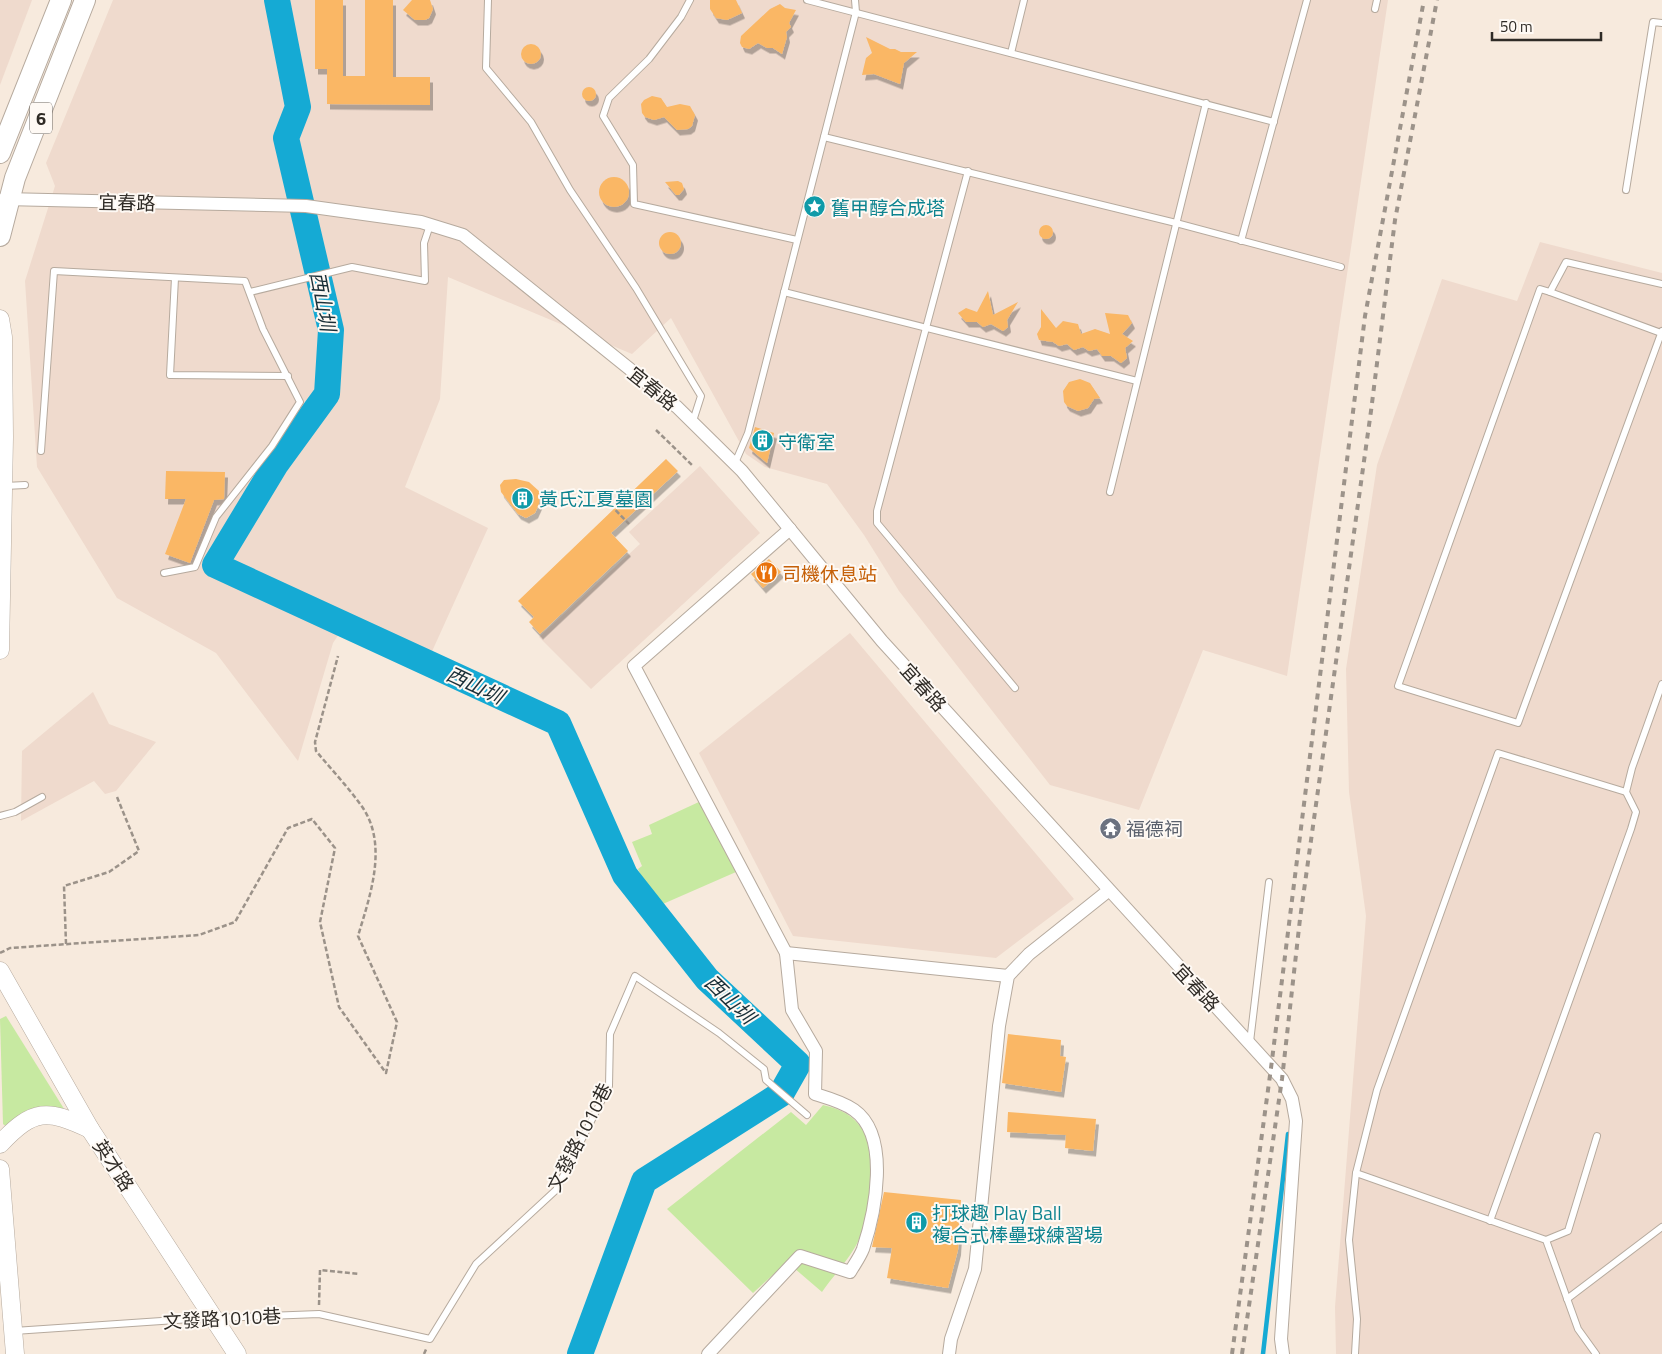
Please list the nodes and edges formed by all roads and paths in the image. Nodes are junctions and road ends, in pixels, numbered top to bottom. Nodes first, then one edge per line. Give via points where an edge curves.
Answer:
1 (60, 0) edge
2 (85, 0) edge
3 (488, 0) edge
4 (690, 0) edge
5 (807, 0) edge
6 (855, 0) edge
7 (1024, 0) edge
8 (1307, 0) edge
9 (1377, 0) edge
10 (1375, 9) dead end
11 (856, 12) junction
12 (1662, 23) edge
13 (1011, 53) junction
14 (1206, 103) junction
15 (1274, 122) junction
16 (824, 137) junction
17 (0, 153) edge
18 (968, 171) junction
19 (1626, 190) dead end
20 (4, 200) edge
21 (1176, 223) junction
22 (430, 225) junction
23 (0, 236) edge
24 (797, 240) junction
25 (1241, 241) junction
26 (1341, 267) dead end
27 (176, 278) junction
28 (1662, 284) edge
29 (250, 292) junction
30 (784, 292) junction
31 (1550, 292) junction
32 (0, 319) edge
33 (926, 329) junction
34 (1662, 332) edge
35 (288, 376) junction
36 (1137, 381) junction
37 (693, 421) junction
38 (656, 430) dead end
39 (2, 434) edge
40 (41, 451) dead end
41 (735, 463) junction
42 (693, 466) dead end
43 (25, 485) dead end
44 (2, 486) junction
45 (1110, 492) dead end
46 (600, 494) dead end
47 (629, 524) dead end
48 (790, 529) junction
49 (164, 573) dead end
50 (0, 650) edge
51 (338, 656) dead end
52 (1662, 684) edge
53 (1015, 688) dead end
54 (1626, 792) junction
55 (42, 796) dead end
56 (117, 797) dead end
57 (0, 816) edge
58 (1269, 882) dead end
59 (1108, 891) junction
60 (66, 944) junction
61 (0, 953) edge
62 (786, 953) junction
63 (0, 971) edge
64 (1008, 976) junction
65 (1250, 1044) junction
66 (807, 1115) dead end
67 (90, 1129) junction
68 (1597, 1136) dead end
69 (0, 1144) edge
70 (0, 1169) edge
71 (1356, 1173) junction
72 (1490, 1221) junction
73 (1662, 1227) edge
74 (1546, 1240) junction
75 (359, 1274) dead end
76 (1567, 1299) junction
77 (319, 1314) junction
78 (215, 1319) junction
79 (13, 1331) junction
80 (14, 1354) edge
81 (237, 1354) edge
82 (708, 1354) edge
83 (949, 1354) edge
84 (1283, 1354) edge
85 (1355, 1354) edge
86 (1596, 1354) edge

1 - 17 main road, 6
2 - 20 main road, 6
3 - 37 lane via 486,68 531,122 570,190 667,337 701,396
4 - 24 lane via 682,17 649,59 609,98 603,116 633,165 634,204
5 - 11 lane
6 - 11 lane
7 - 13 lane
8 - 15 lane
9 - 10 lane
11 - 13 lane
11 - 16 lane
12 - 19 lane via 1653,22
13 - 14 lane
14 - 15 lane
14 - 21 lane
15 - 25 lane
16 - 18 lane
16 - 24 lane
18 - 21 lane
18 - 33 lane
20 - 22 street, 宜春路 via 306,206
20 - 23 main road, 6
21 - 25 lane
21 - 36 lane
22 - 29 lane via 424,243 425,281 352,267
22 - 37 street, 宜春路 via 463,235
24 - 30 lane
25 - 26 lane
27 - 29 lane via 245,281
27 - 35 lane via 170,375
27 - 40 lane via 54,271
28 - 31 lane via 1566,262
29 - 35 lane via 263,329
30 - 33 lane
30 - 41 lane via 748,433
31 - 34 lane
31 - 34 lane via 1540,289 1398,686 1518,723
32 - 39 street via 3,337
33 - 36 lane
33 - 53 lane via 877,511 877,523
35 - 49 lane via 300,402 272,446 216,517 195,567
36 - 45 lane
37 - 41 street, 宜春路
38 - 42 path
39 - 44 street
41 - 48 street, 宜春路
43 - 44 lane
44 - 50 street
46 - 47 path
48 - 59 street, 宜春路 via 882,640
48 - 62 street via 634,666
51 - 60 path via 315,742 316,750 364,809 375,840 373,884 358,936 396,1022 386,1073 339,1007 320,922 335,848 312,819 288,828 235,922 199,935
52 - 54 lane
54 - 71 lane via 1498,753 1377,1090
54 - 72 lane via 1636,812 1631,829
55 - 57 lane via 15,812
56 - 60 path via 139,851 109,872 64,886
58 - 65 lane
59 - 64 street via 1029,954
59 - 65 street, 宜春路
60 - 61 path via 10,948
62 - 64 street
62 - 82 street via 792,1010 816,1051 815,1094 855,1110 873,1140 877,1176 873,1204 862,1250 850,1272 800,1256
63 - 67 street, 英才路
64 - 83 street via 999,1026 975,1268
65 - 84 street, 宜春路 via 1282,1079 1292,1099 1296,1121 1281,1339
66 - 77 lane, 文發路1010巷 via 766,1080 764,1069 719,1033 635,976 610,1034 609,1086 556,1190 476,1264 430,1339
67 - 69 street via 69,1119 46,1114 30,1117
67 - 78 street, 英才路
68 - 74 lane via 1568,1231
70 - 79 street
71 - 72 lane
71 - 85 lane via 1350,1240 1357,1319
72 - 74 lane
73 - 76 lane
74 - 76 lane
75 - 77 path via 320,1270
76 - 86 lane via 1578,1329
77 - 78 lane, 文發路1010巷
78 - 79 lane, 文發路1010巷
78 - 81 street, 英才路
79 - 80 street

